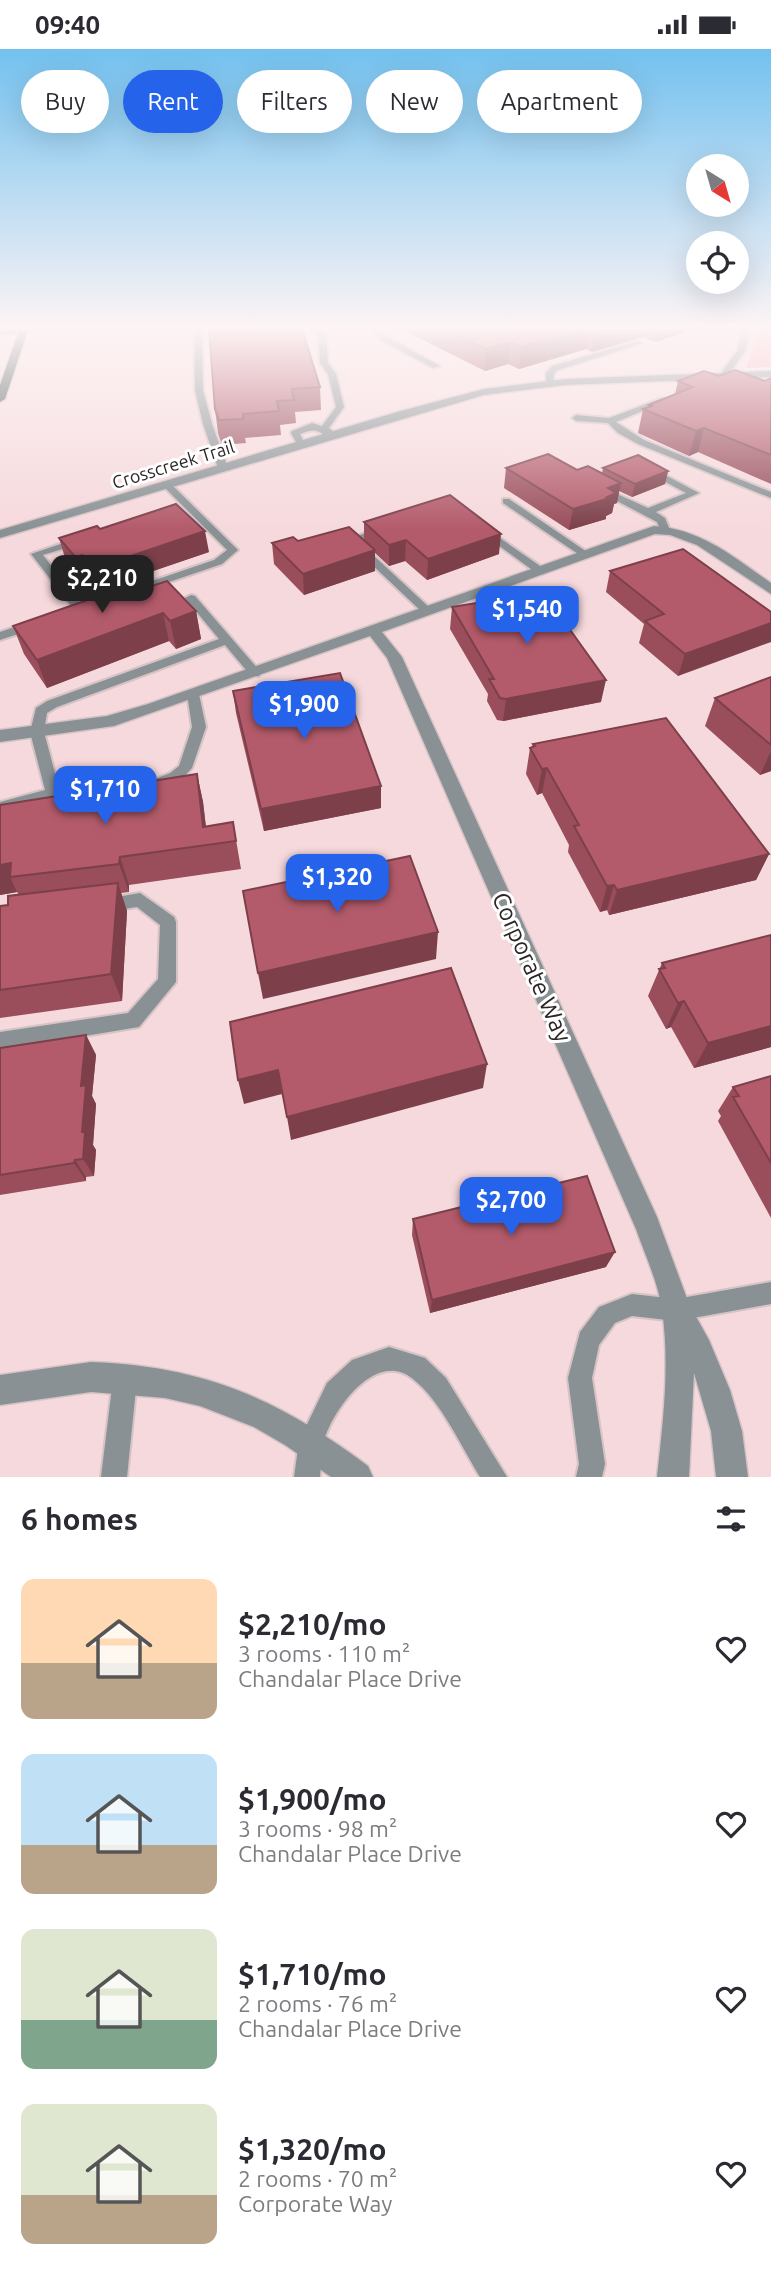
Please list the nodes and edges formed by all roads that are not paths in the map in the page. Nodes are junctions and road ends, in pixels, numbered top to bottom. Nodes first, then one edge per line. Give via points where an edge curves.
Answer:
1 (201, 396) edge
2 (337, 396) edge
3 (468, 396) edge
4 (674, 397) edge
5 (576, 418) dead end
6 (610, 421) junction
7 (328, 432) junction
8 (635, 462) edge
9 (223, 468) junction
10 (586, 481) edge
11 (167, 485) junction
12 (771, 495) edge
13 (506, 501) dead end
14 (190, 506) junction
15 (177, 510) edge
16 (648, 513) junction
17 (474, 523) edge
18 (389, 528) edge
19 (665, 530) junction
20 (0, 534) edge
21 (87, 538) edge
22 (585, 554) junction
23 (539, 570) junction
24 (771, 590) edge
25 (117, 596) edge
26 (191, 599) dead end
27 (92, 605) edge
28 (79, 609) junction
29 (427, 611) junction
30 (66, 614) edge
31 (40, 623) edge
32 (373, 631) junction
33 (0, 636) edge
34 (227, 641) junction
35 (255, 673) junction
36 (193, 694) junction
37 (37, 732) junction
38 (0, 736) edge
39 (144, 788) edge
40 (53, 793) junction
41 (102, 796) edge
42 (0, 807) edge
43 (89, 907) edge
44 (0, 1041) edge
45 (771, 1293) edge
46 (676, 1310) junction
47 (125, 1379) junction
48 (0, 1390) edge
49 (311, 1441) junction
50 (114, 1477) edge
51 (307, 1477) edge
52 (357, 1477) edge
53 (494, 1477) edge
54 (589, 1477) edge
55 (673, 1477) edge
56 (732, 1477) edge

1 - 9 lane
2 - 7 lane via 340,407
3 - 7 street, Crosscreek Trail
4 - 6 lane
5 - 6 lane
6 - 12 lane via 641,442
7 - 9 street, Crosscreek Trail
8 - 16 lane via 694,493
9 - 11 street, Crosscreek Trail
10 - 16 lane
11 - 14 lane
11 - 20 street, Crosscreek Trail
13 - 22 lane
14 - 15 lane
14 - 25 lane via 233,550 218,562
16 - 19 lane via 661,520
17 - 23 lane
18 - 29 lane via 351,540
19 - 22 street
19 - 24 street via 694,538
21 - 28 lane via 36,554
22 - 23 street
23 - 29 street
26 - 34 lane
27 - 28 lane
28 - 30 lane
29 - 32 street
31 - 33 lane
32 - 35 street
32 - 46 street, Corporate Way via 394,657 481,850 648,1226
34 - 35 lane
34 - 37 lane via 52,704 41,711
35 - 36 street
36 - 37 street via 108,722
36 - 39 lane via 199,727 185,768 175,777
37 - 38 street
37 - 40 lane
40 - 41 lane
40 - 42 lane
43 - 44 lane via 140,900 169,922 167,982 132,1021
45 - 46 lane
46 - 54 lane via 632,1305 607,1315 587,1341 580,1378 593,1464
46 - 55 street, Corporate Way via 681,1363
46 - 56 street, Corporate Way via 699,1347 719,1396
47 - 48 street via 89,1377
47 - 49 street via 158,1380 226,1398
47 - 50 lane
49 - 51 lane
49 - 52 street
49 - 53 lane via 336,1392 360,1368 389,1359 416,1366 438,1385

